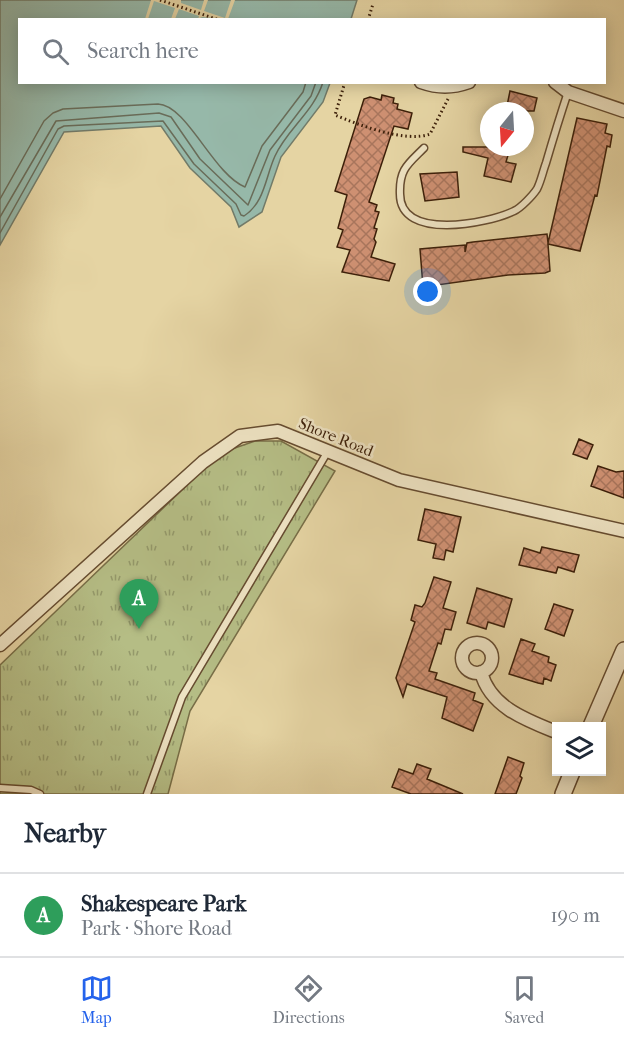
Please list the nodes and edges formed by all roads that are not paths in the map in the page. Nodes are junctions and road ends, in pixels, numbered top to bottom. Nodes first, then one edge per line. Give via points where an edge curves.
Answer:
1 (427, 84) edge
2 (463, 84) edge
3 (558, 84) edge
4 (568, 92) junction
5 (624, 111) edge
6 (424, 148) dead end
7 (328, 451) junction
8 (624, 531) edge
9 (0, 645) edge
10 (624, 650) edge
11 (481, 672) dead end
12 (593, 722) edge
13 (552, 730) edge
14 (570, 776) edge
15 (0, 788) edge
16 (40, 794) edge
17 (147, 794) edge
18 (563, 794) edge

1 - 2 street via 435,87
3 - 4 street
4 - 5 street
4 - 6 lane via 537,189 516,211 447,225 420,222 405,213 399,184 404,167
7 - 8 street, Shore Road via 399,480
7 - 9 street, Shore Road via 278,431 240,435 203,462
7 - 17 lane via 182,697
10 - 12 street
11 - 13 street via 499,703
14 - 18 street
15 - 16 lane

